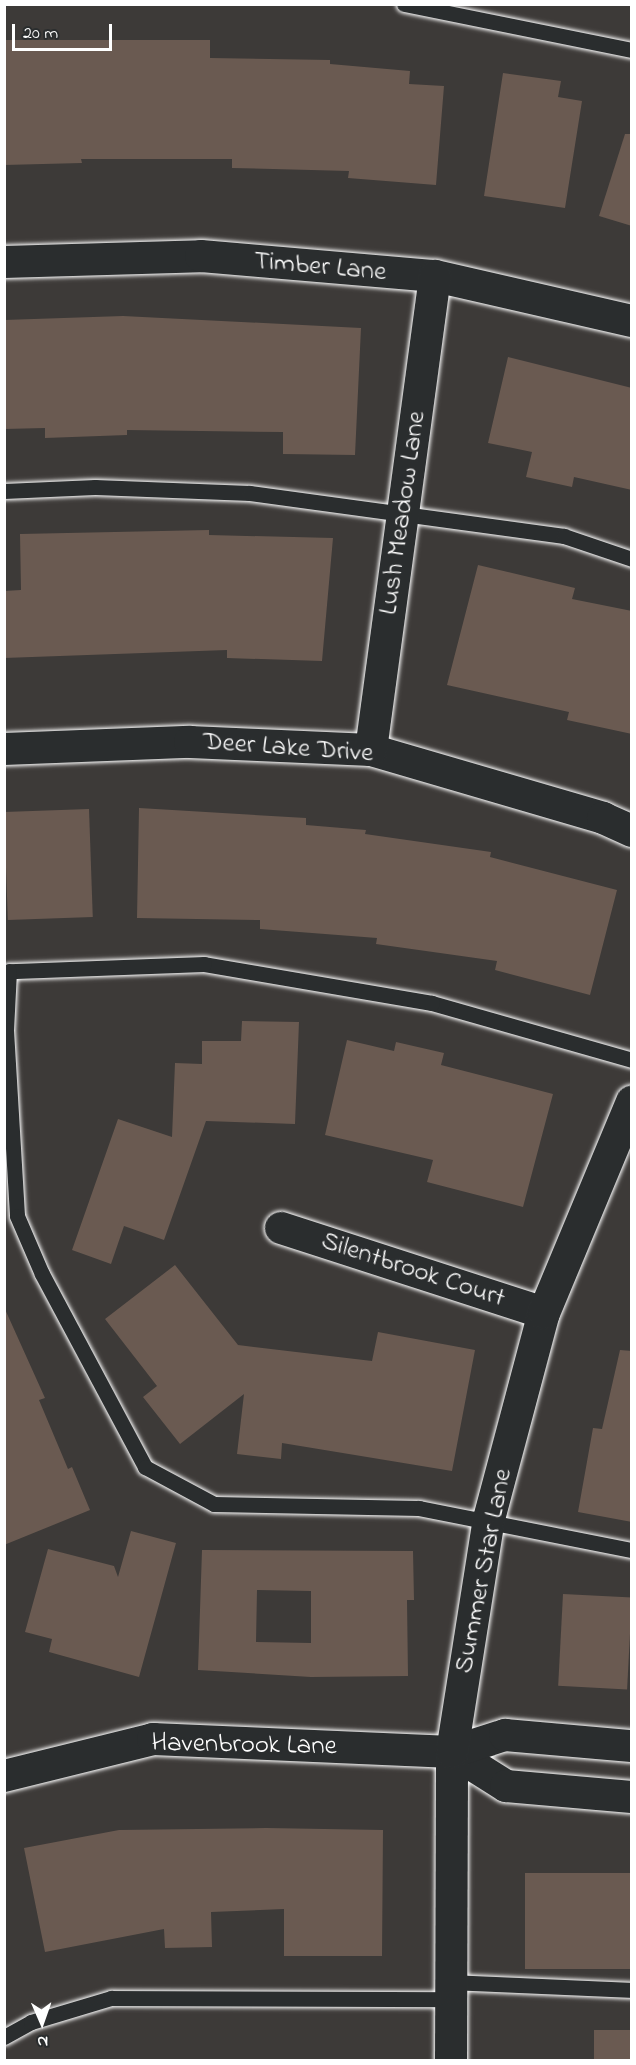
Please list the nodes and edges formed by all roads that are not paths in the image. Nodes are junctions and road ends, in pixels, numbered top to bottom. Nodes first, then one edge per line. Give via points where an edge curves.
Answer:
1 (404, 4) edge
2 (632, 50) edge
3 (4, 262) edge
4 (435, 276) junction
5 (632, 321) edge
6 (4, 491) edge
7 (404, 511) junction
8 (632, 559) edge
9 (4, 748) edge
10 (371, 750) junction
11 (632, 831) edge
12 (7, 971) edge
13 (632, 1060) edge
14 (632, 1102) edge
15 (281, 1228) dead end
16 (544, 1313) junction
17 (489, 1519) junction
18 (632, 1550) edge
19 (632, 1746) edge
20 (452, 1752) junction
21 (4, 1776) edge
22 (632, 1797) edge
23 (632, 1990) edge
24 (451, 1991) junction
25 (4, 2037) edge
26 (451, 2061) edge

1 - 2 lane
3 - 4 street, Timber Lane via 201,256
4 - 5 street, Timber Lane
4 - 7 street, Lush Meadow Lane
6 - 7 lane via 95,487 250,494
7 - 8 lane via 564,536
7 - 10 street, Lush Meadow Lane
9 - 10 street, Deer Lake Drive via 190,742
10 - 11 street, Deer Lake Drive via 603,818
12 - 13 lane via 204,964 432,1003
12 - 17 lane via 6,1030 17,1216 42,1274 144,1467 214,1504 419,1508
14 - 16 street, Summer Star Lane
15 - 16 street, Silentbrook Court
16 - 17 street, Summer Star Lane
17 - 18 lane
17 - 20 street, Summer Star Lane
19 - 20 street, Havenbrook Lane via 505,1735
20 - 21 street, Havenbrook Lane via 153,1739
20 - 22 street, Havenbrook Lane via 506,1786
20 - 24 street, Summer Star Lane
23 - 24 lane
24 - 25 lane via 111,1998 31,2022
24 - 26 street, Summer Star Lane

